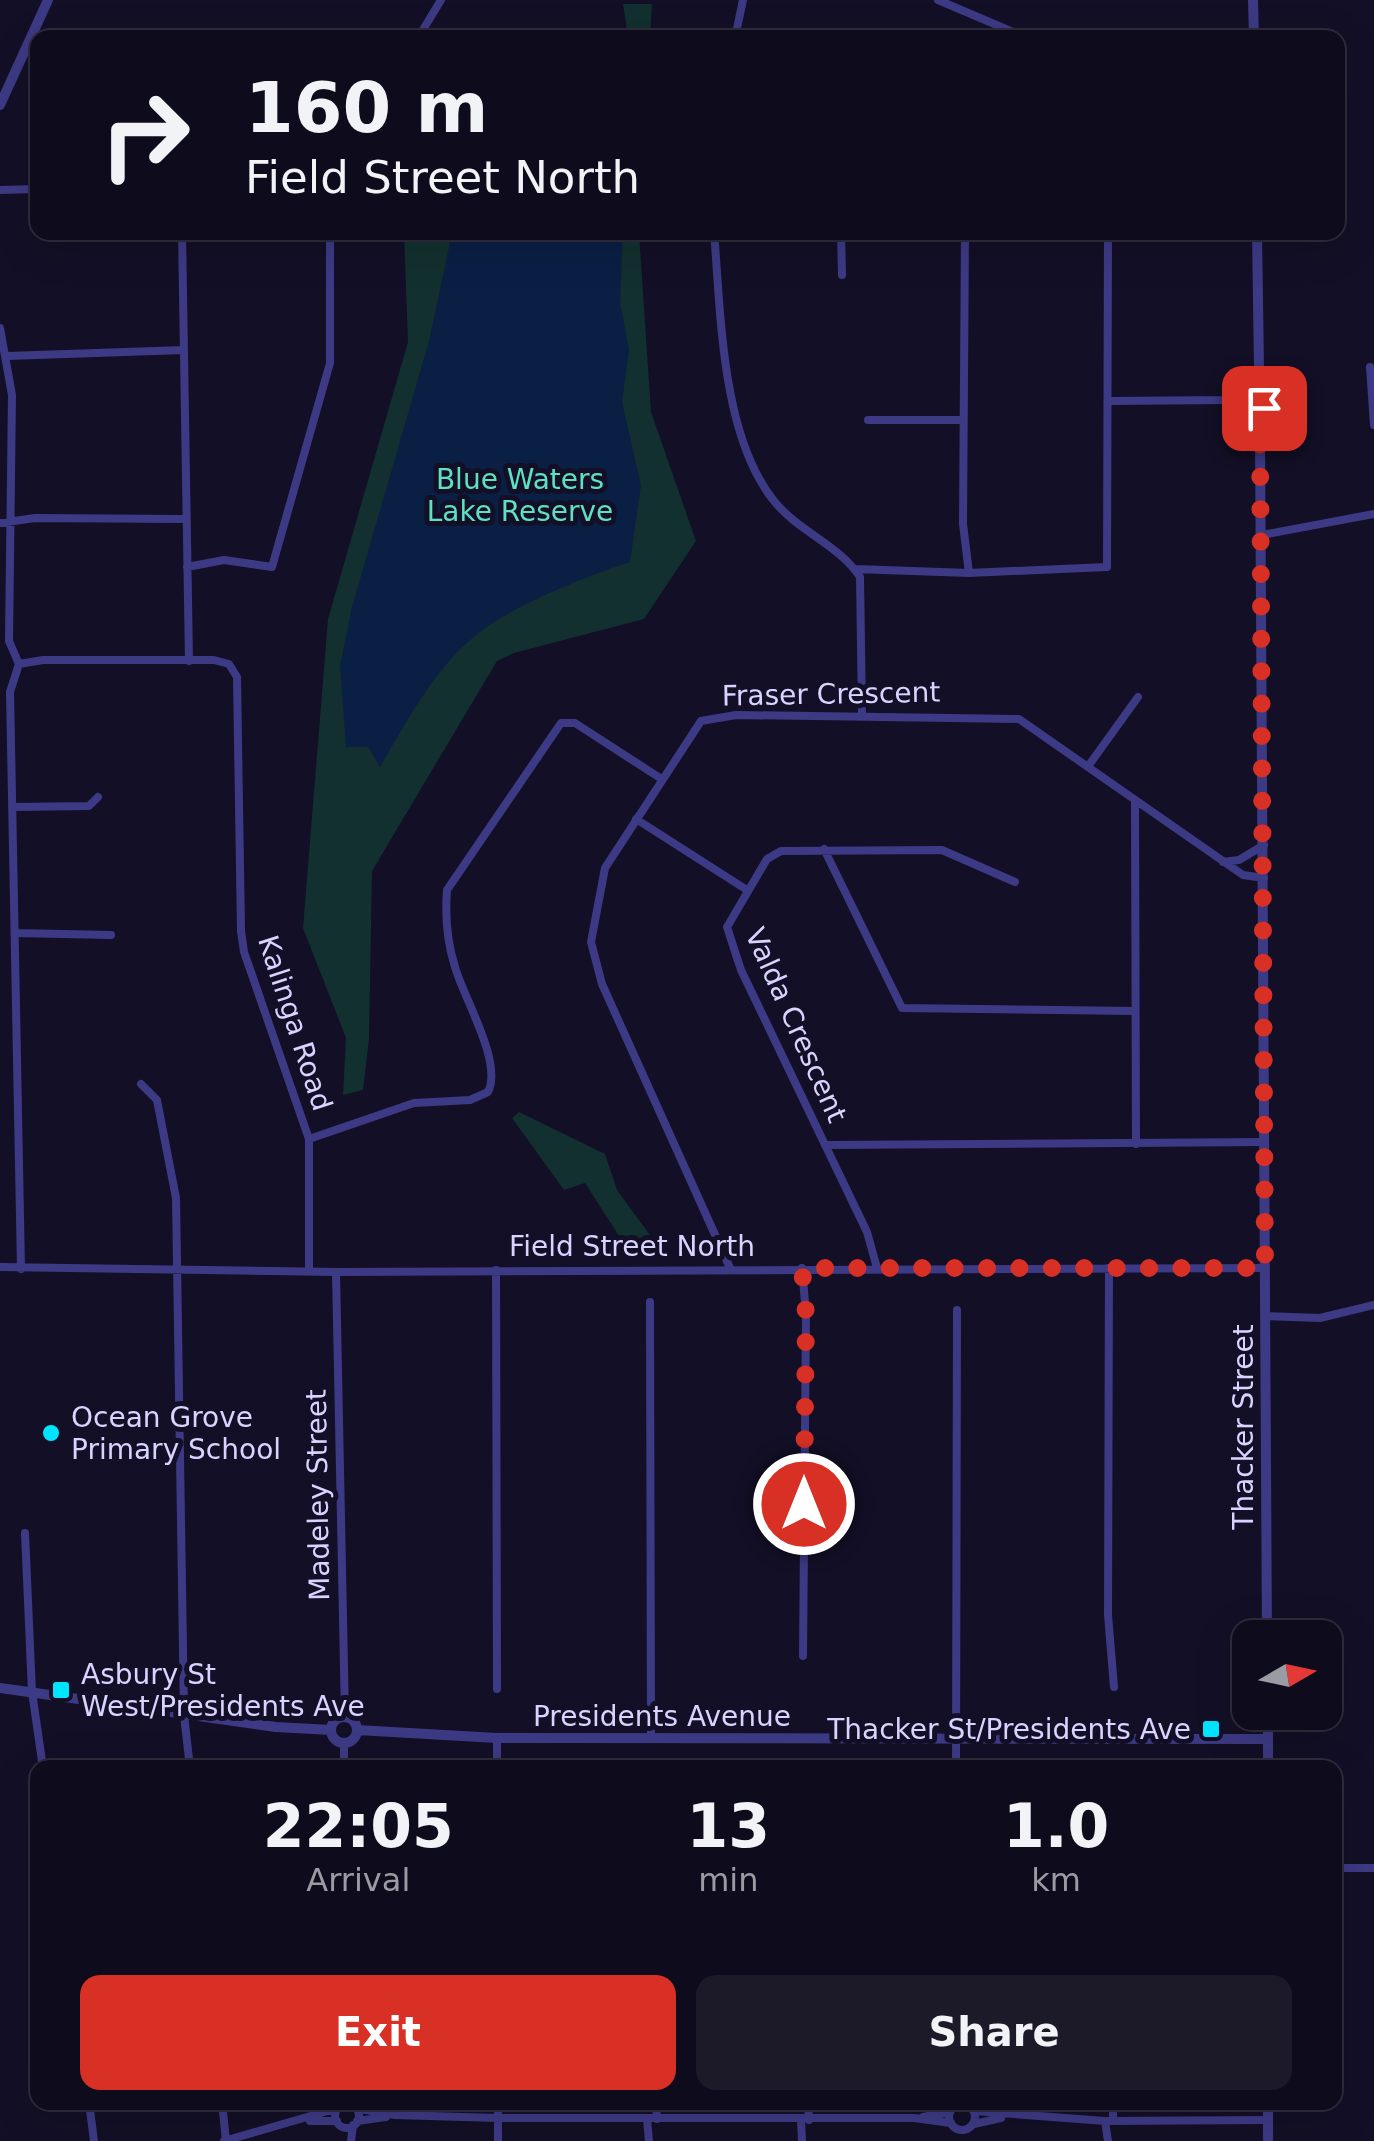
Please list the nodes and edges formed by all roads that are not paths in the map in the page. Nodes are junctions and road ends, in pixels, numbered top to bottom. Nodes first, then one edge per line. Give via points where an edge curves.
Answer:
1 (48, 0) edge
2 (441, 0) edge
3 (744, 0) edge
4 (938, 0) edge
5 (1254, 0) edge
6 (34, 30) edge
7 (423, 30) edge
8 (737, 30) edge
9 (1008, 30) edge
10 (1254, 30) edge
11 (30, 40) edge
12 (0, 106) edge
13 (0, 190) edge
14 (30, 190) edge
15 (182, 240) edge
16 (330, 240) edge
17 (715, 240) edge
18 (841, 240) edge
19 (965, 240) edge
20 (1108, 240) edge
21 (1257, 240) edge
22 (842, 275) dead end
23 (0, 328) edge
24 (184, 350) junction
25 (7, 356) junction
26 (1370, 367) dead end
27 (1256, 400) junction
28 (1108, 401) junction
29 (0, 405) edge
30 (12, 408) junction
31 (868, 420) dead end
32 (962, 420) junction
33 (1374, 425) edge
34 (1374, 514) edge
35 (186, 519) junction
36 (0, 524) edge
37 (12, 524) junction
38 (1262, 535) junction
39 (187, 567) junction
40 (855, 570) junction
41 (969, 573) junction
42 (189, 661) junction
43 (20, 664) junction
44 (1138, 697) dead end
45 (862, 714) junction
46 (0, 738) edge
47 (11, 738) junction
48 (1090, 766) junction
49 (660, 778) junction
50 (98, 797) dead end
51 (1135, 803) junction
52 (12, 807) junction
53 (636, 819) junction
54 (1264, 845) junction
55 (824, 849) junction
56 (1224, 862) junction
57 (1264, 878) junction
58 (1015, 882) dead end
59 (746, 890) junction
60 (15, 933) junction
61 (111, 935) dead end
62 (1135, 1011) junction
63 (141, 1084) dead end
64 (309, 1139) junction
65 (1265, 1142) junction
66 (1136, 1144) junction
67 (824, 1145) junction
68 (0, 1267) edge
69 (730, 1268) junction
70 (802, 1268) junction
71 (877, 1268) junction
72 (1109, 1268) junction
73 (1265, 1268) junction
74 (21, 1269) junction
75 (177, 1270) junction
76 (496, 1270) junction
77 (308, 1271) junction
78 (336, 1272) junction
79 (650, 1302) dead end
80 (1374, 1305) edge
81 (957, 1310) dead end
82 (1265, 1316) junction
83 (25, 1532) dead end
84 (1267, 1620) edge
85 (803, 1656) dead end
86 (1114, 1687) dead end
87 (0, 1688) edge
88 (497, 1688) dead end
89 (32, 1692) junction
90 (184, 1715) junction
91 (345, 1717) junction
92 (332, 1730) junction
93 (357, 1730) junction
94 (1268, 1730) edge
95 (497, 1738) junction
96 (651, 1738) junction
97 (956, 1740) junction
98 (1268, 1740) junction
99 (344, 1742) junction
100 (41, 1760) edge
101 (189, 1760) edge
102 (344, 1760) edge
103 (497, 1760) edge
104 (956, 1760) edge
105 (1268, 1760) edge
106 (1342, 1868) edge
107 (1374, 1868) edge
108 (89, 2110) edge
109 (223, 2110) edge
110 (330, 2110) edge
111 (340, 2110) edge
112 (354, 2110) edge
113 (374, 2110) edge
114 (498, 2110) edge
115 (654, 2110) edge
116 (807, 2110) edge
117 (971, 2110) edge
118 (1111, 2110) edge
119 (1268, 2110) edge
120 (950, 2112) joint
121 (974, 2112) junction
122 (395, 2115) junction
123 (1010, 2116) junction
124 (498, 2118) junction
125 (914, 2118) junction
126 (652, 2119) junction
127 (306, 2120) junction
128 (805, 2120) junction
129 (1268, 2120) junction
130 (1109, 2122) junction
131 (338, 2123) junction
132 (355, 2123) junction
133 (950, 2124) junction
134 (974, 2124) junction
135 (962, 2130) junction
136 (94, 2141) edge
137 (225, 2141) edge
138 (347, 2141) edge
139 (498, 2141) edge
140 (649, 2141) edge
141 (802, 2141) edge
142 (962, 2141) edge
143 (1108, 2141) edge
144 (1268, 2141) edge

1 - 6 street
2 - 7 street
3 - 8 street
4 - 9 street
5 - 10 street
11 - 12 street
13 - 14 street
15 - 24 street
16 - 39 street via 330,363 272,566 224,560
17 - 40 street via 732,386 751,463 777,505
18 - 22 street
19 - 32 street
20 - 28 street
21 - 27 street, Thacker Street
23 - 25 street
24 - 25 street
24 - 35 street
25 - 30 street
26 - 33 street
27 - 28 street
27 - 38 street, Thacker Street
28 - 41 street via 1107,567
29 - 30 street
30 - 37 street
31 - 32 street
32 - 41 street
34 - 38 street
35 - 37 street via 35,518
35 - 39 street
36 - 37 street
37 - 43 street via 9,641
38 - 54 street, Thacker Street
39 - 42 street
40 - 41 street
40 - 45 street via 863,593
42 - 43 street
42 - 64 street, Kalinga Road via 222,661 239,686 244,952
43 - 47 street via 12,677
44 - 48 street
45 - 48 street, Fraser Crescent via 1019,719
45 - 49 street, Fraser Crescent via 710,718 693,728
46 - 47 street
47 - 52 street
48 - 51 street, Fraser Crescent
49 - 53 street, Fraser Crescent
49 - 64 street via 575,723 561,723 447,890 454,966 493,1069 488,1092 470,1100 414,1103
50 - 52 street via 88,806
51 - 56 street, Fraser Crescent
51 - 62 street
52 - 60 street
53 - 59 street
53 - 69 street, Fraser Crescent via 605,868 592,956
54 - 56 street
54 - 57 street, Thacker Street
55 - 58 street, Valda Crescent via 942,850
55 - 59 street, Valda Crescent via 774,854
55 - 62 street via 902,1008
56 - 57 street, Fraser Crescent via 1243,875
57 - 65 street, Thacker Street
59 - 67 street, Valda Crescent via 727,927 730,941
60 - 61 street
60 - 74 street
62 - 66 street
63 - 75 street via 157,1100 176,1198
64 - 77 street, Kalinga Road
65 - 66 street
65 - 73 street, Thacker Street
66 - 67 street
67 - 71 street, Valda Crescent
68 - 74 street, Field Street North
69 - 70 street, Field Street North
69 - 76 street, Field Street North
70 - 71 street, Field Street North
70 - 85 street
71 - 72 street, Field Street North
72 - 73 street, Field Street North
72 - 86 street via 1108,1615
73 - 82 street, Thacker Street
74 - 75 street, Field Street North
75 - 77 street, Field Street North
75 - 90 street
76 - 78 street, Field Street North
76 - 88 street
77 - 78 street, Field Street North
78 - 91 street, Madeley Street
79 - 96 street
80 - 82 street via 1320,1318
81 - 97 street
82 - 84 street, Thacker Street
83 - 89 street
87 - 89 street
89 - 90 street
89 - 100 street
90 - 92 street
90 - 101 street
91 - 92 street
91 - 93 street
92 - 99 street
93 - 95 street, Presidents Avenue
93 - 99 street
94 - 98 street
95 - 96 street, Presidents Avenue
95 - 103 street
96 - 97 street, Presidents Avenue
97 - 98 street, Presidents Avenue
97 - 104 street
98 - 105 street
99 - 102 street
106 - 107 street
108 - 136 street
109 - 137 street
110 - 127 street
111 - 131 street
112 - 132 street
113 - 122 street
114 - 124 street
115 - 126 street
116 - 128 street
117 - 121 street
118 - 130 street
119 - 129 street
120 - 125 street
120 - 133 street
121 - 123 street
121 - 134 street
122 - 124 street
122 - 132 street
123 - 130 street
123 - 134 street
124 - 126 street
124 - 139 street
125 - 128 street
125 - 133 street
126 - 128 street
126 - 140 street
127 - 131 street
127 - 137 street
128 - 141 street
129 - 130 street
129 - 144 street
130 - 143 street
131 - 132 street
131 - 138 street
132 - 138 street
133 - 135 street
134 - 135 street
135 - 142 street

